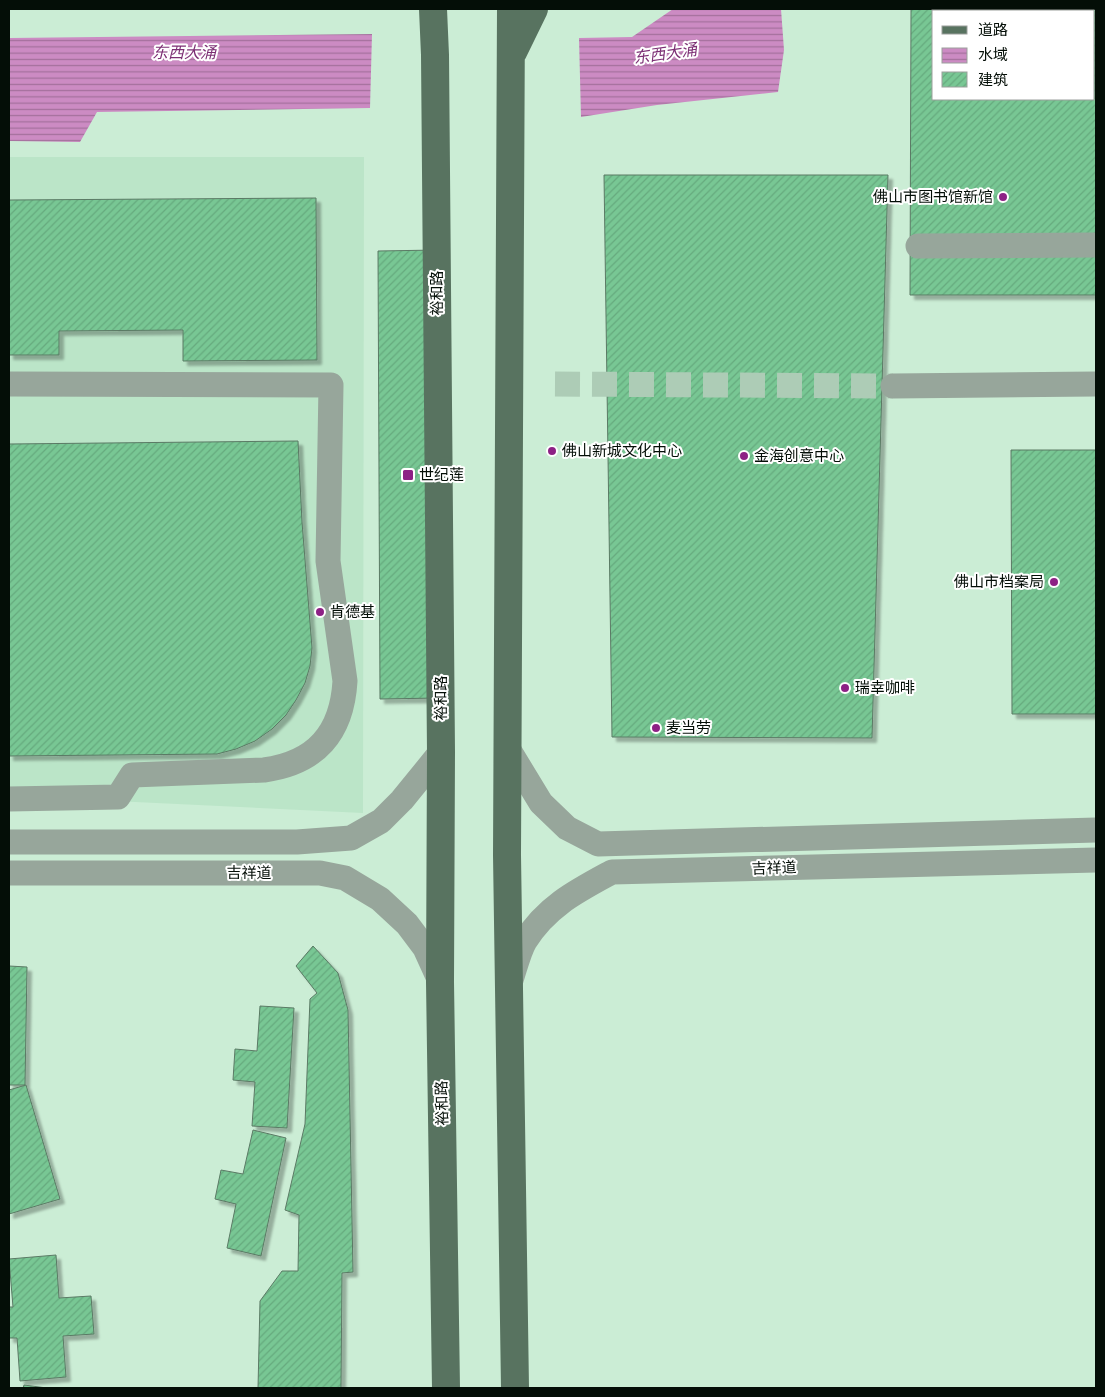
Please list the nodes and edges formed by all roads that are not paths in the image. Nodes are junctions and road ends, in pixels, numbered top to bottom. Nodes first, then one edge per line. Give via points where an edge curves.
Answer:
1 (414, 9) edge
2 (433, 9) edge
3 (511, 9) edge
4 (534, 9) edge
5 (435, 54) junction
6 (511, 56) junction
7 (1096, 245) edge
8 (918, 246) dead end
9 (9, 384) edge
10 (1096, 384) edge
11 (894, 386) tunnel mouth
12 (507, 747) junction
13 (441, 752) junction
14 (9, 799) edge
15 (1096, 830) edge
16 (9, 842) edge
17 (1096, 860) edge
18 (9, 873) edge
19 (440, 982) junction
20 (509, 985) junction
21 (446, 1388) edge
22 (515, 1388) edge

1 - 5 main road
2 - 5 main road, 裕和路
3 - 6 main road
4 - 6 main road
5 - 13 main road, 裕和路
6 - 12 main road
7 - 8 street
9 - 14 street via 331,385 328,561 345,681 340,716 332,731 315,750 295,763 264,770 132,775 118,797
10 - 11 street
12 - 15 street, 吉祥道 via 541,803 567,828 598,844
12 - 20 main road
13 - 16 street, 吉祥道 via 381,821 351,838 297,842
13 - 19 main road, 裕和路
17 - 20 street, 吉祥道 via 612,872 575,892 547,913 524,942
18 - 19 street, 吉祥道 via 320,873 345,878 380,899 407,924 425,948
19 - 21 main road, 裕和路
20 - 22 main road

